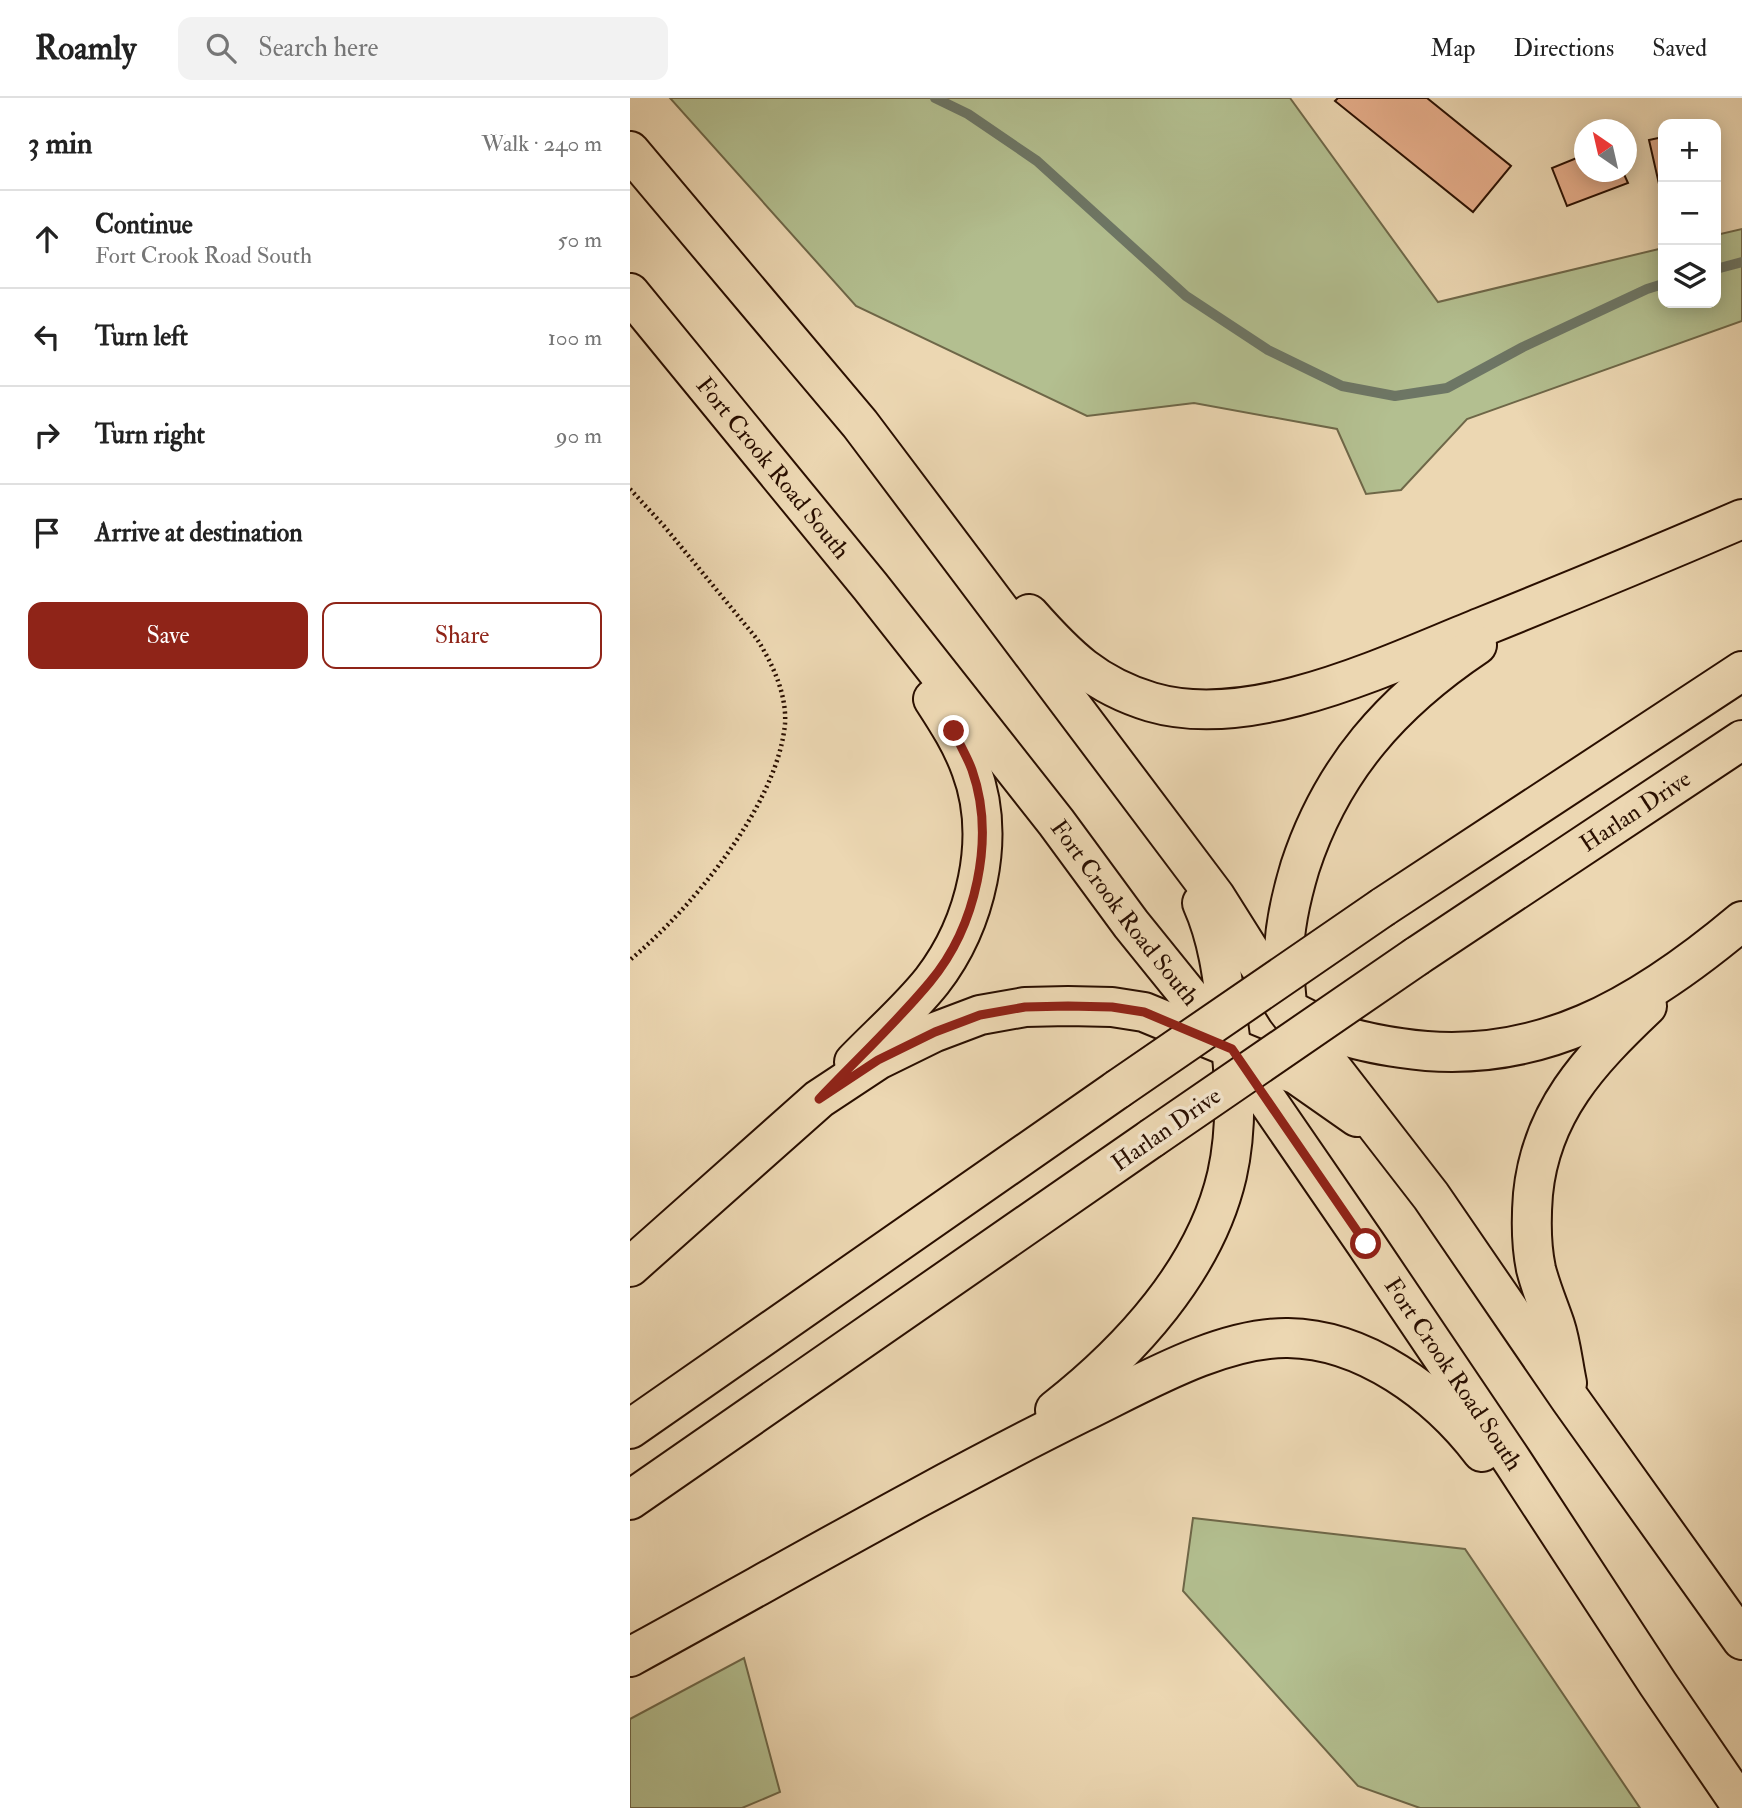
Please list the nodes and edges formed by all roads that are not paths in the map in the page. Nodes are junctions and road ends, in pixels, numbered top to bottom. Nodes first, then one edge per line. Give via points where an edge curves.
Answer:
1 (630, 151) edge
2 (630, 293) edge
3 (860, 424) junction
4 (800, 503) junction
5 (1742, 519) edge
6 (1567, 593) junction
7 (1742, 671) edge
8 (1742, 740) edge
9 (1173, 841) junction
10 (1742, 921) edge
11 (1131, 923) junction
12 (1698, 958) junction
13 (1223, 978) junction
14 (1287, 1010) junction
15 (1232, 1049) junction
16 (1297, 1075) junction
17 (819, 1099) junction
18 (1388, 1138) junction
19 (1366, 1244) junction
20 (630, 1267) edge
21 (1570, 1399) junction
22 (630, 1429) edge
23 (1001, 1453) junction
24 (630, 1500) edge
25 (1742, 1640) edge
26 (630, 1657) edge
27 (1658, 1684) junction
28 (1742, 1807) edge

1 - 3 main road
2 - 4 main road, Fort Crook Road South
3 - 6 main road via 1072,661 1120,691 1153,702 1212,709 1286,699 1373,671
3 - 9 main road
4 - 11 main road, Fort Crook Road South via 878,596
4 - 17 main road via 954,731 972,770 981,810 982,855 956,942 932,981
5 - 6 main road
6 - 14 main road via 1446,665 1370,737 1343,774 1322,809 1294,886 1283,961
7 - 22 main road, bridge via 1383,907
8 - 24 main road, Harlan Drive, bridge via 1417,956
9 - 13 main road via 1204,908
9 - 14 main road via 1215,896
10 - 12 main road
11 - 13 main road
11 - 15 main road, Fort Crook Road South
12 - 14 main road via 1642,995 1549,1038 1472,1054 1383,1045 1339,1034
12 - 21 main road via 1583,1072 1550,1126 1535,1171 1531,1218 1536,1268 1555,1325
13 - 14 main road
13 - 15 main road
14 - 16 main road
14 - 18 main road
15 - 16 main road
15 - 17 main road via 1144,1012 1112,1007 1025,1007 980,1015 935,1032 878,1060
15 - 19 main road, Fort Crook Road South
15 - 23 main road via 1233,1131 1227,1174 1192,1262 1156,1310 1081,1390
16 - 18 main road
16 - 19 main road via 1321,1151
17 - 20 main road
18 - 21 main road
19 - 27 main road, Fort Crook Road South
21 - 25 main road
23 - 26 main road
23 - 27 main road via 1198,1356 1286,1338 1329,1342 1370,1358 1458,1423
27 - 28 main road, Fort Crook Road South

